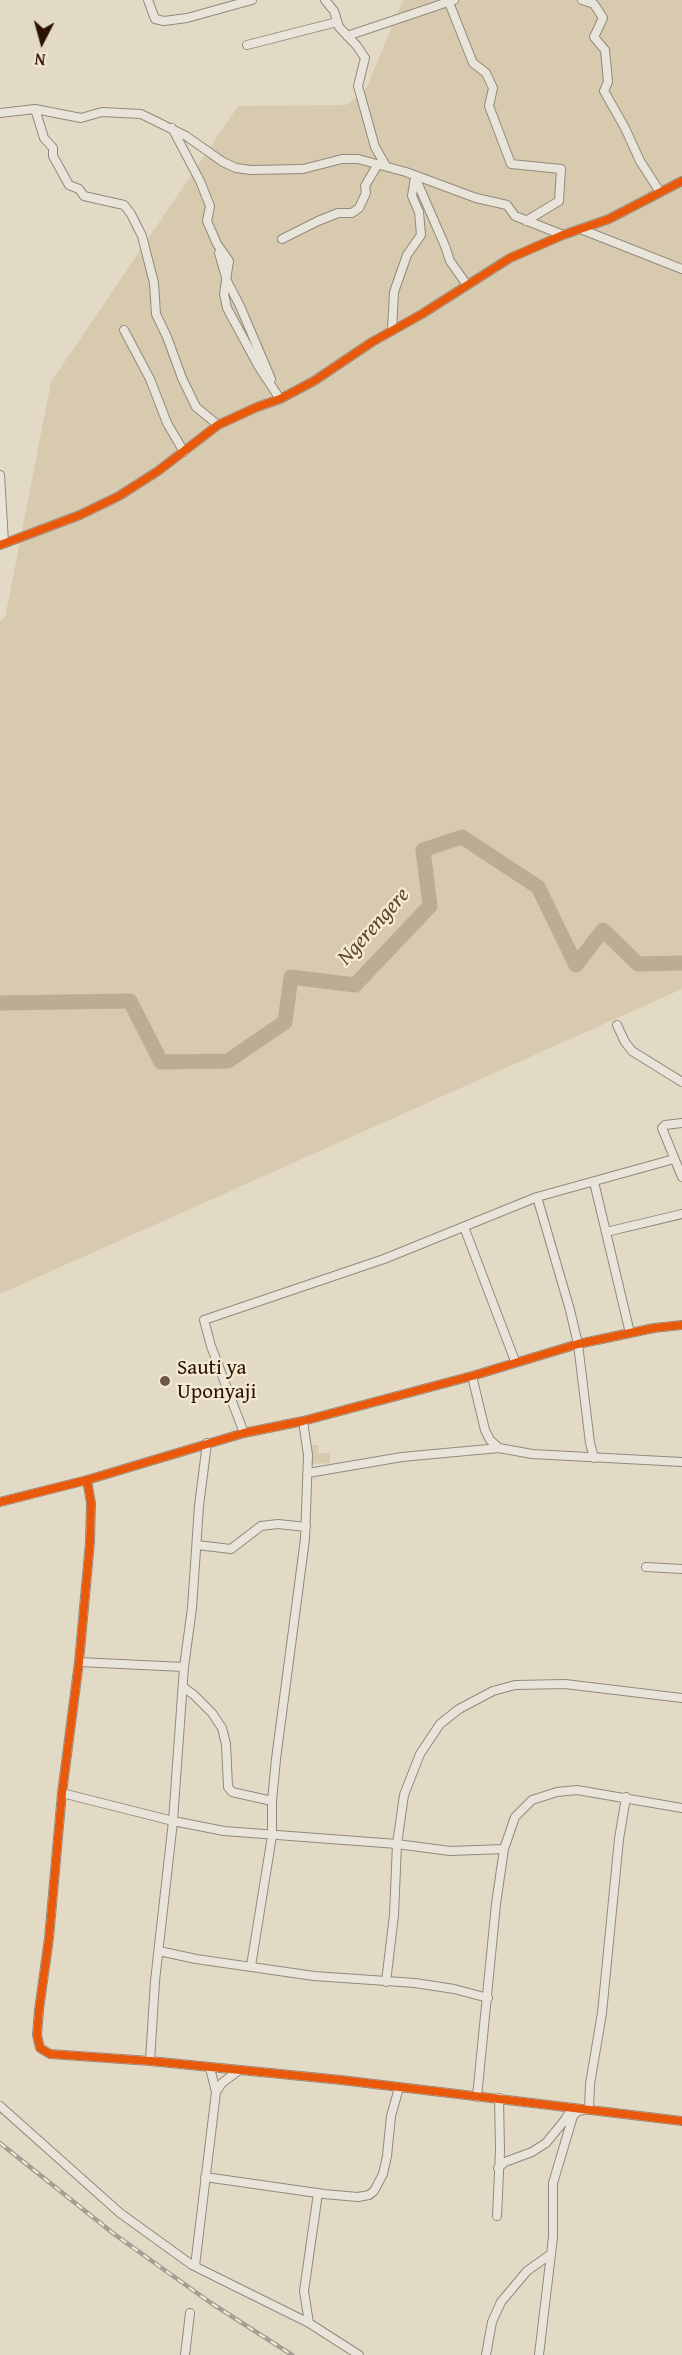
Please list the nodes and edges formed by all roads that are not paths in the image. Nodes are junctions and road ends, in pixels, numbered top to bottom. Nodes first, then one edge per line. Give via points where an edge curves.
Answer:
1 (148, 0) edge
2 (252, 0) edge
3 (325, 0) edge
4 (582, 0) edge
5 (450, 1) edge
6 (337, 22) junction
7 (347, 36) junction
8 (247, 45) dead end
9 (35, 109) junction
10 (0, 113) edge
11 (172, 128) junction
12 (382, 165) junction
13 (415, 177) junction
14 (682, 181) edge
15 (660, 192) junction
16 (526, 221) junction
17 (582, 230) junction
18 (563, 235) junction
19 (282, 239) dead end
20 (219, 253) dead end
21 (682, 269) edge
22 (227, 281) junction
23 (467, 285) junction
24 (124, 330) dead end
25 (392, 330) junction
26 (280, 399) junction
27 (218, 425) junction
28 (184, 452) junction
29 (0, 475) edge
30 (2, 543) edge
31 (617, 1025) dead end
32 (682, 1082) edge
33 (682, 1123) edge
34 (674, 1159) junction
35 (682, 1177) edge
36 (594, 1182) junction
37 (537, 1197) junction
38 (682, 1214) edge
39 (464, 1227) junction
40 (606, 1232) junction
41 (682, 1325) edge
42 (630, 1333) junction
43 (578, 1344) junction
44 (515, 1361) junction
45 (472, 1376) junction
46 (303, 1421) junction
47 (244, 1433) junction
48 (207, 1443) junction
49 (499, 1448) junction
50 (594, 1458) junction
51 (682, 1462) edge
52 (308, 1473) junction
53 (87, 1480) junction
54 (0, 1502) edge
55 (306, 1527) junction
56 (197, 1545) junction
57 (645, 1567) dead end
58 (682, 1569) edge
59 (79, 1662) junction
60 (184, 1667) junction
61 (183, 1687) junction
62 (682, 1698) edge
63 (62, 1793) junction
64 (626, 1797) junction
65 (272, 1801) junction
66 (682, 1808) edge
67 (173, 1821) junction
68 (272, 1836) junction
69 (397, 1844) junction
70 (504, 1848) junction
71 (159, 1951) junction
72 (251, 1966) junction
73 (386, 1982) junction
74 (488, 1998) junction
75 (150, 2061) junction
76 (210, 2068) junction
77 (238, 2071) junction
78 (399, 2088) junction
79 (216, 2092) junction
80 (477, 2097) junction
81 (499, 2098) junction
82 (0, 2106) edge
83 (572, 2108) junction
84 (589, 2109) junction
85 (682, 2121) edge
86 (498, 2168) junction
87 (206, 2177) junction
88 (318, 2193) junction
89 (497, 2216) dead end
90 (551, 2254) junction
91 (195, 2266) junction
92 (190, 2313) dead end
93 (309, 2323) junction
94 (185, 2355) edge
95 (359, 2355) edge
96 (486, 2355) edge
97 (539, 2355) edge

1 - 2 street via 155,19 164,21
3 - 6 street
4 - 15 street via 594,4 603,18 594,37 605,50 608,82 604,91
5 - 7 street
5 - 16 street via 472,63 486,73 493,88 489,106 510,164 561,169 559,201
6 - 7 street
6 - 8 street
7 - 12 street via 365,58 358,86
9 - 10 street
9 - 11 street via 81,118 102,112 129,112 152,117
9 - 27 street via 44,138 53,148 53,156 69,185 84,195 124,205 130,214 142,236 154,283 156,314 182,378 196,407
11 - 12 street via 236,168 313,168 351,158
11 - 22 street via 210,206 207,221 229,261
12 - 13 street
12 - 19 street via 369,176 359,208 318,220
13 - 16 street via 507,205 515,216
13 - 23 street via 450,261
13 - 25 street via 412,196 419,212 421,235 407,255 394,292
14 - 15 street
15 - 17 street
16 - 18 street
17 - 18 street
17 - 21 street
18 - 23 street via 510,258
20 - 22 street
22 - 26 street
22 - 26 street via 225,302 233,323
23 - 25 street
24 - 28 street via 150,379 166,423
25 - 26 street
26 - 27 street
27 - 28 street
28 - 30 street via 119,496 80,515
29 - 30 street
31 - 32 street via 632,1051
33 - 34 street via 662,1128
34 - 35 street
34 - 36 street
36 - 37 street
36 - 40 street
37 - 39 street
37 - 43 street
38 - 40 street
39 - 44 street
39 - 47 street via 384,1259 204,1320
40 - 42 street
41 - 42 street
42 - 43 street
43 - 44 street
43 - 50 street
44 - 45 street
45 - 46 street
45 - 49 street via 484,1430
46 - 47 street
46 - 52 street
47 - 48 street
48 - 53 street
48 - 56 street
49 - 50 street
49 - 52 street via 402,1457
50 - 51 street
52 - 55 street
53 - 54 street
53 - 59 street via 91,1525
55 - 56 street via 261,1526 231,1550
55 - 65 street
56 - 60 street
57 - 58 street
59 - 60 street
59 - 63 street
60 - 61 street
61 - 65 street via 212,1713 222,1728 228,1787 232,1792
61 - 67 street
62 - 69 street via 564,1684 515,1685 493,1690 459,1708 440,1724 420,1754 404,1795
63 - 67 street
63 - 75 street via 37,2035 40,2048 50,2054
64 - 66 street
64 - 70 street via 577,1790 532,1800 515,1817
64 - 84 street
65 - 68 street
67 - 68 street
67 - 71 street
68 - 69 street
68 - 72 street
69 - 70 street via 450,1851
69 - 73 street
70 - 74 street
71 - 72 street
71 - 75 street
72 - 73 street
73 - 74 street via 454,1989
74 - 80 street
75 - 76 street
76 - 77 street
76 - 79 street
77 - 78 street
77 - 79 street
78 - 80 street
78 - 88 street via 383,2174 374,2191 364,2197
79 - 87 street
80 - 81 street
81 - 83 street
81 - 86 street
82 - 91 street via 120,2213
83 - 84 street
83 - 86 street via 546,2143
84 - 85 street
84 - 90 street via 573,2116 559,2158 552,2191
86 - 89 street
87 - 88 street
87 - 91 street
88 - 93 street via 304,2291
90 - 96 street via 527,2271 501,2302 492,2322
90 - 97 street
91 - 93 street
92 - 94 street
93 - 95 street

